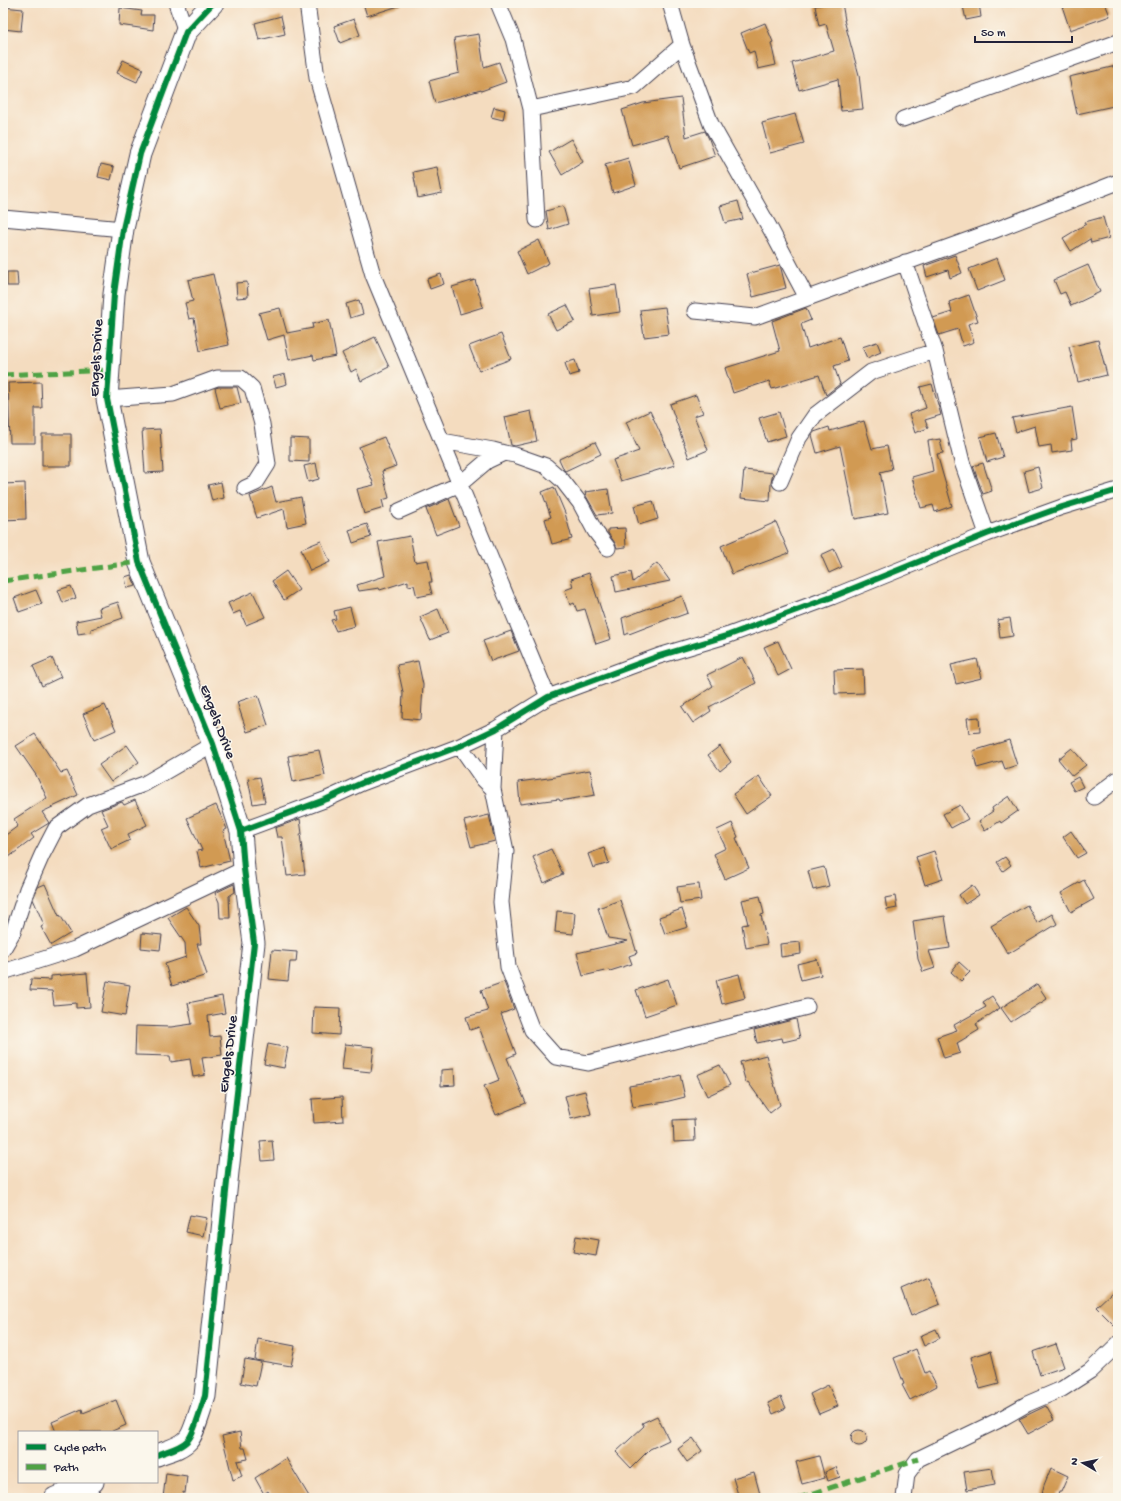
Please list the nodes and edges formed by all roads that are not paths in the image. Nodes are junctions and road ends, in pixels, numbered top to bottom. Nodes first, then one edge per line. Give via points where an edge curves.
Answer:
1 (176, 3) edge
2 (212, 3) edge
3 (307, 3) edge
4 (498, 3) edge
5 (670, 3) edge
6 (186, 32) junction
7 (1118, 42) edge
8 (682, 45) junction
9 (531, 109) junction
10 (903, 119) dead end
11 (1118, 182) edge
12 (3, 218) edge
13 (537, 220) dead end
14 (123, 230) junction
15 (906, 262) junction
16 (807, 298) junction
17 (695, 310) dead end
18 (935, 351) junction
19 (107, 399) junction
20 (442, 441) junction
21 (504, 453) junction
22 (780, 482) dead end
23 (460, 484) junction
24 (245, 488) dead end
25 (1118, 490) edge
26 (399, 511) dead end
27 (987, 534) junction
28 (608, 548) dead end
29 (548, 697) junction
30 (496, 729) junction
31 (213, 744) junction
32 (460, 746) junction
33 (1118, 779) edge
34 (493, 789) junction
35 (1094, 797) dead end
36 (241, 831) junction
37 (244, 869) junction
38 (3, 949) edge
39 (3, 972) edge
40 (807, 1007) dead end
41 (1118, 1344) edge
42 (158, 1455) edge
43 (91, 1483) edge
44 (55, 1498) edge
45 (904, 1498) edge

1 - 6 street
2 - 6 street, Engels Drive
3 - 20 street via 317,78 373,275
4 - 9 street via 513,39
5 - 8 street
6 - 14 street, Engels Drive via 140,154
7 - 10 street
8 - 9 street via 634,87
8 - 16 street via 711,124
9 - 13 street
11 - 15 street
12 - 14 street
14 - 19 street, Engels Drive via 114,294
15 - 16 street
15 - 18 street
16 - 17 street via 755,317
18 - 22 street via 871,372 815,416 799,438
18 - 27 street via 962,462
19 - 24 street via 173,394 217,378 241,378 252,388 262,424 268,464 256,484
19 - 31 street, Engels Drive via 139,562
20 - 21 street
20 - 23 street
21 - 23 street via 486,461
21 - 28 street via 546,466 562,480 580,503 595,532
23 - 26 street
23 - 29 street
25 - 27 street
27 - 29 street via 824,600
29 - 30 street
30 - 32 street
30 - 34 street
31 - 36 street, Engels Drive
31 - 38 street via 144,784 88,805 56,828 27,890 13,932
32 - 34 street
32 - 36 street
33 - 35 street
34 - 40 street via 506,851 501,902 508,967 532,1030 556,1057 588,1063
36 - 37 street, Engels Drive
37 - 39 street via 75,949
37 - 42 street, Engels Drive via 254,943 205,1396 189,1440
41 - 45 street via 1090,1371 1062,1389 918,1459 907,1474
43 - 44 street

